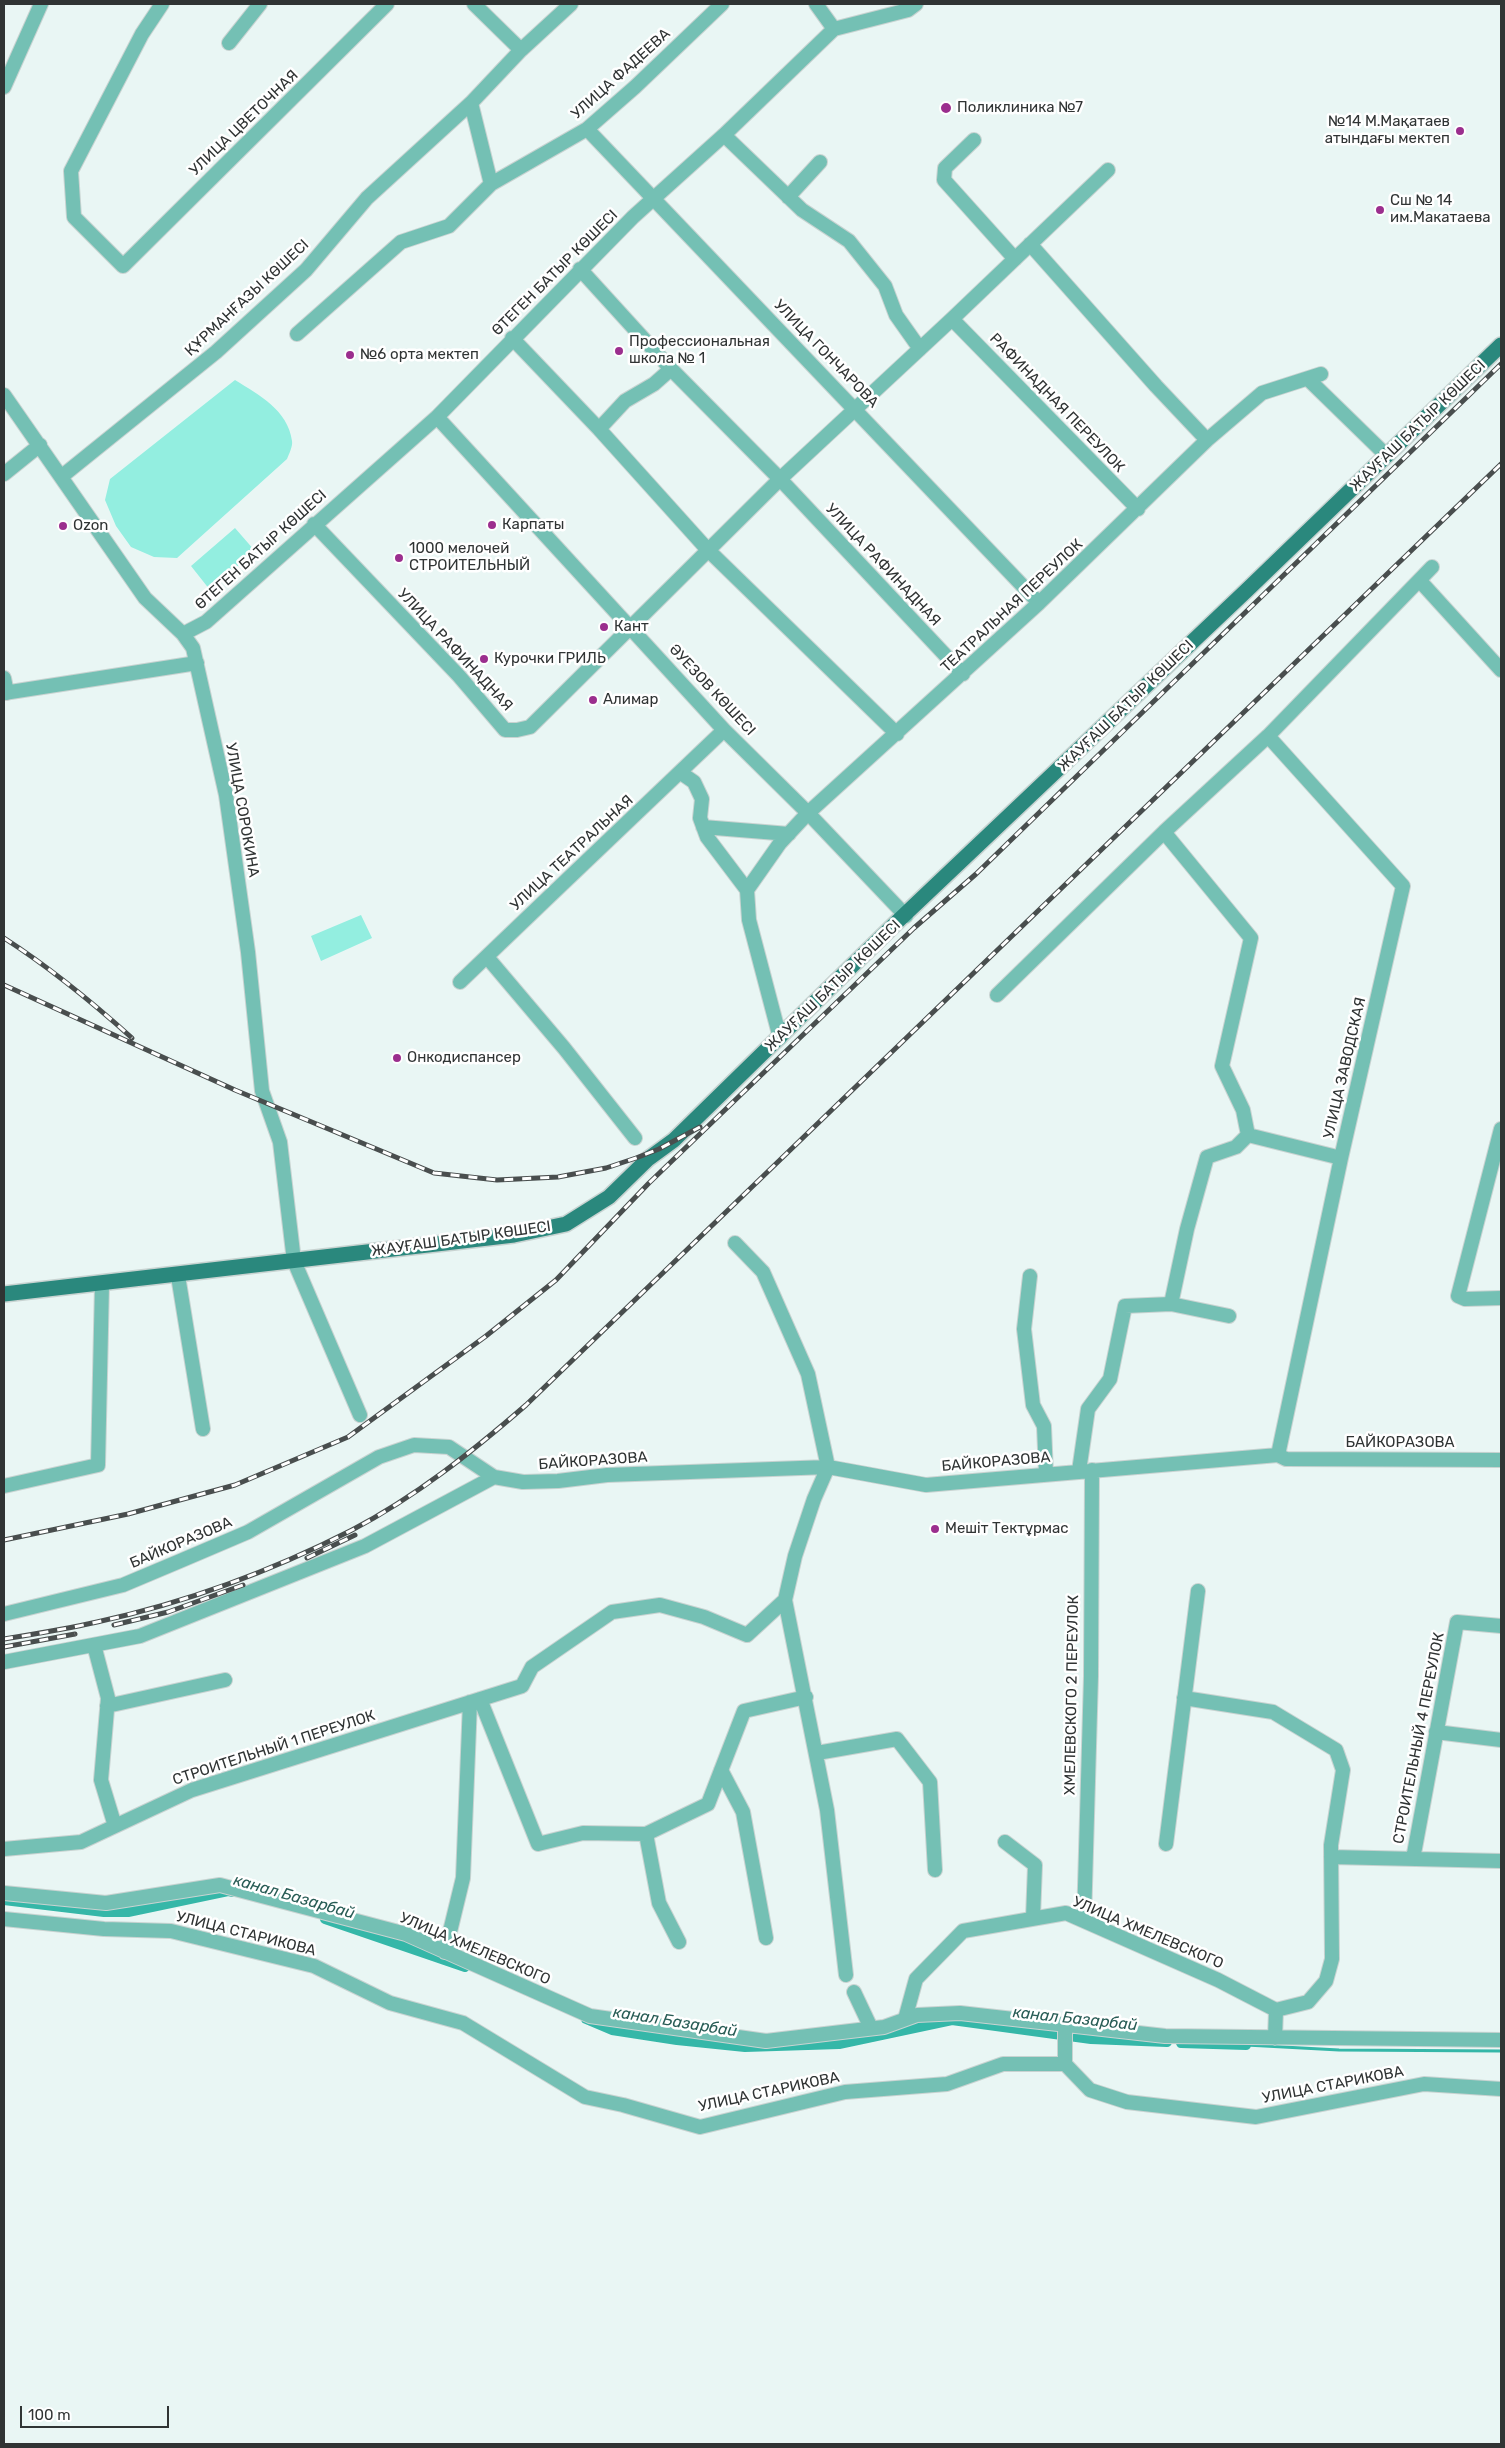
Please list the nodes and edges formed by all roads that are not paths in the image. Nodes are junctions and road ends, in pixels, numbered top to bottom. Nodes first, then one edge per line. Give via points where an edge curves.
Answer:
1 (41, 4) edge
2 (162, 4) edge
3 (260, 4) edge
4 (387, 4) edge
5 (474, 4) edge
6 (572, 4) edge
7 (722, 4) edge
8 (816, 4) edge
9 (916, 4) edge
10 (834, 29) junction
11 (229, 43) dead end
12 (521, 50) junction
13 (4, 87) edge
14 (471, 103) junction
15 (588, 129) junction
16 (724, 135) junction
17 (974, 140) dead end
18 (820, 162) dead end
19 (1108, 170) dead end
20 (491, 184) junction
21 (788, 197) junction
22 (655, 199) junction
23 (1030, 244) junction
24 (1015, 259) junction
25 (580, 269) junction
26 (952, 319) junction
27 (297, 334) dead end
28 (512, 338) junction
29 (1501, 345) edge
30 (920, 349) junction
31 (671, 369) junction
32 (4, 394) edge
33 (856, 410) junction
34 (437, 417) junction
35 (599, 429) junction
36 (1207, 440) junction
37 (40, 445) junction
38 (1387, 456) junction
39 (4, 474) edge
40 (61, 477) junction
41 (780, 479) junction
42 (1138, 509) junction
43 (314, 524) junction
44 (707, 550) junction
45 (1432, 567) dead end
46 (1420, 581) junction
47 (1040, 603) junction
48 (631, 626) junction
49 (183, 634) junction
50 (197, 663) junction
51 (1501, 670) edge
52 (963, 674) junction
53 (4, 678) edge
54 (5, 693) edge
55 (724, 730) junction
56 (897, 734) junction
57 (1268, 736) junction
58 (681, 773) junction
59 (808, 813) junction
60 (703, 827) junction
61 (1164, 832) junction
62 (788, 834) junction
63 (747, 890) junction
64 (906, 916) junction
65 (487, 957) junction
66 (460, 982) dead end
67 (997, 995) dead end
68 (780, 1038) junction
69 (1501, 1129) edge
70 (1248, 1135) junction
71 (635, 1138) dead end
72 (1341, 1158) junction
73 (734, 1243) dead end
74 (294, 1261) junction
75 (178, 1276) junction
76 (1030, 1276) dead end
77 (102, 1284) junction
78 (4, 1294) edge
79 (1501, 1298) edge
80 (1171, 1304) junction
81 (1229, 1316) dead end
82 (360, 1415) dead end
83 (203, 1428) dead end
84 (1278, 1455) junction
85 (1501, 1460) edge
86 (828, 1467) junction
87 (1086, 1470) junction
88 (1046, 1474) junction
89 (494, 1478) junction
90 (4, 1486) edge
91 (1198, 1591) dead end
92 (785, 1600) junction
93 (4, 1614) edge
94 (1501, 1626) edge
95 (94, 1645) junction
96 (4, 1662) edge
97 (225, 1680) dead end
98 (806, 1698) junction
99 (1184, 1698) junction
100 (475, 1700) junction
101 (107, 1706) junction
102 (1436, 1732) junction
103 (1501, 1740) edge
104 (817, 1753) junction
105 (721, 1770) junction
106 (115, 1826) junction
107 (646, 1834) junction
108 (1005, 1842) dead end
109 (1166, 1844) dead end
110 (4, 1849) edge
111 (1331, 1857) junction
112 (1413, 1859) junction
113 (1501, 1861) edge
114 (935, 1870) dead end
115 (4, 1893) edge
116 (1033, 1918) junction
117 (4, 1919) edge
118 (1084, 1921) junction
119 (766, 1938) dead end
120 (679, 1942) dead end
121 (445, 1952) junction
122 (846, 1976) dead end
123 (854, 1992) dead end
124 (1276, 2010) junction
125 (905, 2020) junction
126 (1065, 2025) junction
127 (871, 2028) junction
128 (1274, 2038) junction
129 (1501, 2040) edge
130 (1065, 2061) junction
131 (1501, 2089) edge

1 - 13 street
2 - 4 street, УЛИЦА ЦВЕТОЧНАЯ via 142,34 71,171 74,217 123,266
3 - 11 street
5 - 12 street
6 - 12 street, ҚҰРМАНҒАЗЫ КӨШЕСІ
7 - 15 street, УЛИЦА ФАДЕЕВА
8 - 10 street
9 - 10 street via 908,10
10 - 16 street, ӨТЕГЕН БАТЫР КӨШЕСІ
12 - 14 street, ҚҰРМАНҒАЗЫ КӨШЕСІ
14 - 20 street
14 - 40 street, ҚҰРМАНҒАЗЫ КӨШЕСІ via 367,198 306,270 216,352
15 - 20 street, УЛИЦА ФАДЕЕВА
15 - 22 street, УЛИЦА ГОНЧАРОВА
16 - 21 street
16 - 22 street, ӨТЕГЕН БАТЫР КӨШЕСІ
17 - 24 street via 945,168 944,180
18 - 21 street
19 - 23 street, УЛИЦА РАФИНАДНАЯ
20 - 27 street, УЛИЦА ФАДЕЕВА via 450,226 401,242
21 - 30 street via 849,241 885,286 896,315
22 - 25 street, ӨТЕГЕН БАТЫР КӨШЕСІ
22 - 33 street, УЛИЦА ГОНЧАРОВА
23 - 24 street, УЛИЦА РАФИНАДНАЯ
23 - 36 street
24 - 26 street, УЛИЦА РАФИНАДНАЯ
25 - 28 street, ӨТЕГЕН БАТЫР КӨШЕСІ
25 - 31 street, УЛИЦА РАФИНАДНАЯ
26 - 30 street, УЛИЦА РАФИНАДНАЯ
26 - 42 street, РАФИНАДНАЯ ПЕРЕУЛОК
28 - 34 street, ӨТЕГЕН БАТЫР КӨШЕСІ
28 - 35 street
29 - 38 main road, ЖАУҒАШ БАТЫР КӨШЕСІ
30 - 33 street, УЛИЦА РАФИНАДНАЯ
31 - 35 street via 654,384 624,401
31 - 41 street, УЛИЦА РАФИНАДНАЯ
32 - 37 street, УЛИЦА СОРОКИНА
33 - 41 street, УЛИЦА РАФИНАДНАЯ
33 - 47 street, УЛИЦА ГОНЧАРОВА
34 - 43 street, ӨТЕГЕН БАТЫР КӨШЕСІ
34 - 48 street, ӘУЕЗОВ КӨШЕСІ
35 - 44 street
36 - 38 street, ТЕАТРАЛЬНАЯ ПЕРЕУЛОК via 1262,393 1314,376
36 - 42 street, ТЕАТРАЛЬНАЯ ПЕРЕУЛОК
37 - 39 street
37 - 40 street, УЛИЦА СОРОКИНА
38 - 64 main road, ЖАУҒАШ БАТЫР КӨШЕСІ
40 - 49 street, УЛИЦА СОРОКИНА via 145,598
41 - 44 street, УЛИЦА РАФИНАДНАЯ
41 - 52 street, УЛИЦА РАФИНАДНАЯ
42 - 47 street, ТЕАТРАЛЬНАЯ ПЕРЕУЛОК
43 - 48 street, УЛИЦА РАФИНАДНАЯ via 459,676 505,730 530,727
43 - 49 street, ӨТЕГЕН БАТЫР КӨШЕСІ via 206,622
44 - 48 street, УЛИЦА РАФИНАДНАЯ
44 - 56 street
45 - 46 street
46 - 51 street
46 - 57 street
47 - 52 street, ТЕАТРАЛЬНАЯ ПЕРЕУЛОК
48 - 55 street, ӘУЕЗОВ КӨШЕСІ
49 - 50 street, УЛИЦА СОРОКИНА via 193,648
50 - 54 street
50 - 74 street, УЛИЦА СОРОКИНА via 226,795 248,952 262,1091 280,1142
52 - 56 street, ТЕАТРАЛЬНАЯ ПЕРЕУЛОК
53 - 54 street
55 - 58 street, УЛИЦА ТЕАТРАЛЬНАЯ
55 - 59 street, ӘУЕЗОВ КӨШЕСІ
56 - 59 street, ТЕАТРАЛЬНАЯ ПЕРЕУЛОК
57 - 61 street
57 - 72 street, УЛИЦА ЗАВОДСКАЯ via 1403,886
58 - 60 street via 694,782 702,799 700,818
58 - 65 street, УЛИЦА ТЕАТРАЛЬНАЯ via 588,857
59 - 62 street, ТЕАТРАЛЬНАЯ ПЕРЕУЛОК
59 - 64 street, ӘУЕЗОВ КӨШЕСІ
60 - 62 street
60 - 63 street
61 - 67 street
61 - 70 street via 1251,938 1222,1066 1243,1110
62 - 63 street, ТЕАТРАЛЬНАЯ ПЕРЕУЛОК
63 - 68 street via 749,920
64 - 68 main road, ЖАУҒАШ БАТЫР КӨШЕСІ
65 - 66 street, УЛИЦА ТЕАТРАЛЬНАЯ
65 - 71 street
68 - 74 main road, ЖАУҒАШ БАТЫР КӨШЕСІ via 610,1197 566,1224 514,1235
69 - 79 street via 1458,1296 1465,1299
70 - 72 street
70 - 80 street via 1236,1147 1207,1158
72 - 84 street, УЛИЦА ЗАВОДСКАЯ
73 - 86 street via 763,1272 808,1374
74 - 75 main road, ЖАУҒАШ БАТЫР КӨШЕСІ
74 - 82 street, УЛИЦА СОРОКИНА
75 - 77 main road, ЖАУҒАШ БАТЫР КӨШЕСІ
75 - 83 street
76 - 88 street via 1024,1329 1033,1405 1044,1426
77 - 78 main road, ЖАУҒАШ БАТЫР КӨШЕСІ
77 - 90 street via 98,1465
80 - 81 street
80 - 87 street, ХМЕЛЕВСКОГО 2 ПЕРЕУЛОК via 1125,1306 1110,1379 1088,1409
84 - 85 street, БАЙКОРАЗОВА via 1286,1458
84 - 87 street, БАЙКОРАЗОВА
86 - 88 street, БАЙКОРАЗОВА via 926,1485
86 - 89 street, БАЙКОРАЗОВА via 607,1475 523,1482
86 - 92 street via 795,1556
87 - 88 street, БАЙКОРАЗОВА
87 - 118 street, ХМЕЛЕВСКОГО 2 ПЕРЕУЛОК via 1091,1676
89 - 93 street, БАЙКОРАЗОВА via 449,1447 414,1445 379,1457 248,1532 123,1585
89 - 95 street via 365,1546 140,1636
91 - 99 street
92 - 98 street
92 - 100 street, СТРОИТЕЛЬНЫЙ 1 ПЕРЕУЛОК via 746,1635 704,1617 660,1605 612,1612 532,1668 522,1686
94 - 102 street, СТРОИТЕЛЬНЫЙ 4 ПЕРЕУЛОК via 1457,1622
95 - 96 street
95 - 101 street via 108,1698
97 - 101 street
98 - 104 street
98 - 105 street via 744,1711
99 - 109 street
99 - 111 street via 1273,1712 1336,1750 1344,1770
100 - 106 street, СТРОИТЕЛЬНЫЙ 1 ПЕРЕУЛОК via 192,1790
100 - 107 street via 538,1844 583,1833
100 - 121 street via 463,1878
101 - 106 street via 101,1780
102 - 103 street
102 - 112 street, СТРОИТЕЛЬНЫЙ 4 ПЕРЕУЛОК
104 - 114 street via 897,1739 930,1782
104 - 122 street via 827,1810
105 - 107 street via 708,1804
105 - 119 street via 743,1812
106 - 110 street, СТРОИТЕЛЬНЫЙ 1 ПЕРЕУЛОК via 81,1842
107 - 120 street via 659,1903
108 - 116 street via 1035,1865
111 - 112 street
111 - 124 street via 1332,1959 1326,1981 1308,2002
112 - 113 street
115 - 121 street, УЛИЦА ХМЕЛЕВСКОГО via 106,1903 220,1885 406,1934
116 - 118 street, УЛИЦА ХМЕЛЕВСКОГО via 1066,1912
116 - 125 street, УЛИЦА ХМЕЛЕВСКОГО via 963,1931 916,1979
117 - 130 street, УЛИЦА СТАРИКОВА via 104,1929 171,1931 314,1966 390,2003 463,2023 585,2097 700,2126 845,2092 947,2084 1003,2064
118 - 124 street, УЛИЦА ХМЕЛЕВСКОГО via 1218,1980
121 - 127 street, УЛИЦА ХМЕЛЕВСКОГО via 590,2016 766,2041
123 - 127 street
124 - 128 street
125 - 126 street, УЛИЦА ХМЕЛЕВСКОГО via 918,2015 960,2013
125 - 127 street, УЛИЦА ХМЕЛЕВСКОГО
126 - 128 street, УЛИЦА ХМЕЛЕВСКОГО via 1165,2036
126 - 130 street
128 - 129 street, УЛИЦА ХМЕЛЕВСКОГО
130 - 131 street, УЛИЦА СТАРИКОВА via 1090,2090 1127,2102 1256,2117 1424,2084

